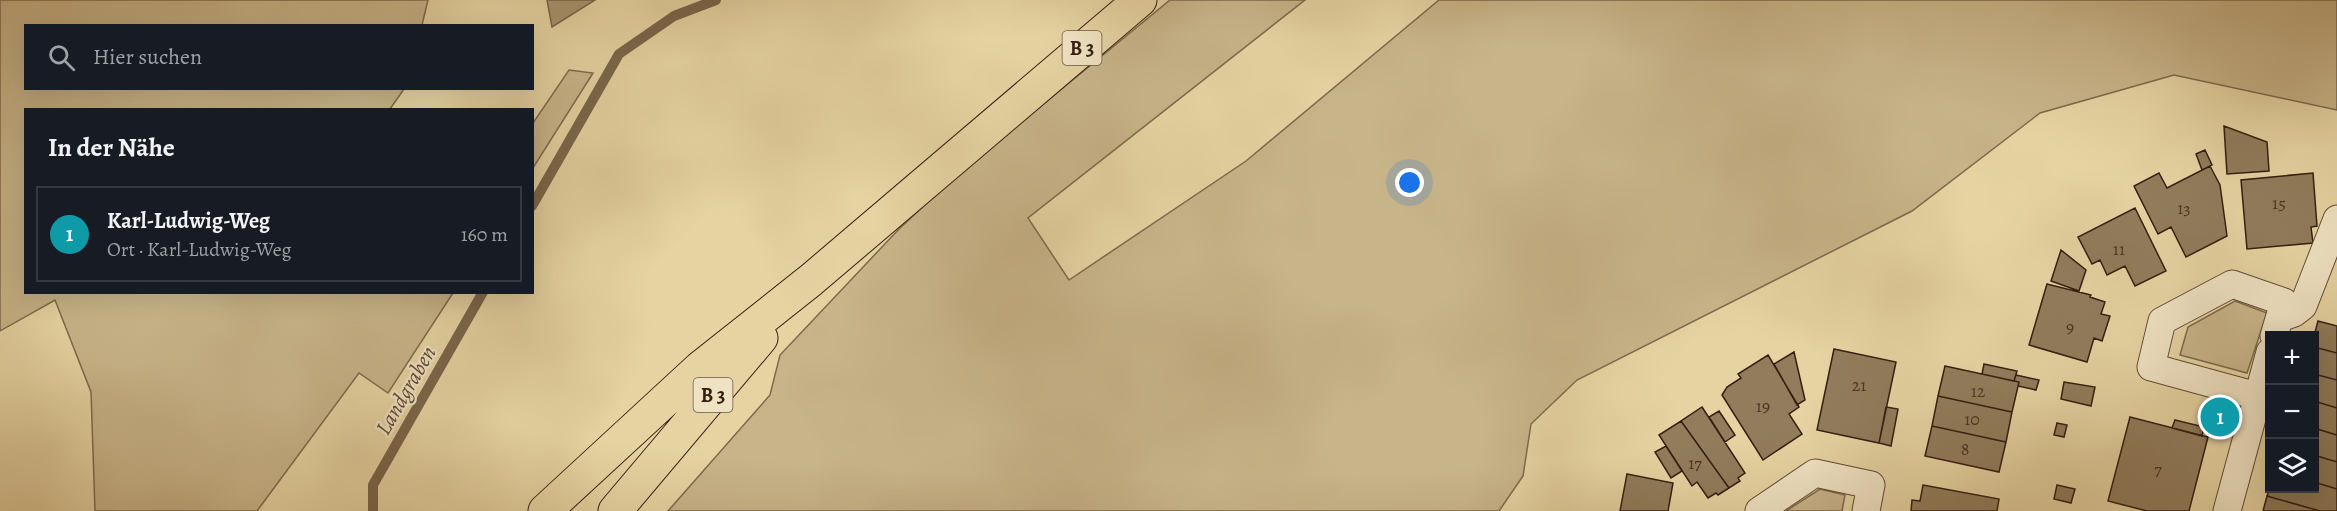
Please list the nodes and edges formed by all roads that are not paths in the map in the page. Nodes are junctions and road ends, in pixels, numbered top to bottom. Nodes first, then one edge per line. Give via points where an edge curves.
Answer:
1 (1140, 0) edge
2 (2337, 219) edge
3 (811, 280) junction
4 (2277, 327) edge
5 (2265, 369) edge
6 (2257, 396) junction
7 (545, 511) edge
8 (615, 511) edge
9 (1759, 511) edge
10 (1866, 511) edge
11 (2227, 511) edge

1 - 3 main road, B 3
2 - 4 street via 2303,306
3 - 7 main road, B 3 via 700,368
3 - 8 main road, B 3
4 - 6 street via 2284,302 2232,284 2162,321 2151,367
5 - 6 street
6 - 11 street
9 - 10 street via 1815,472 1871,485

